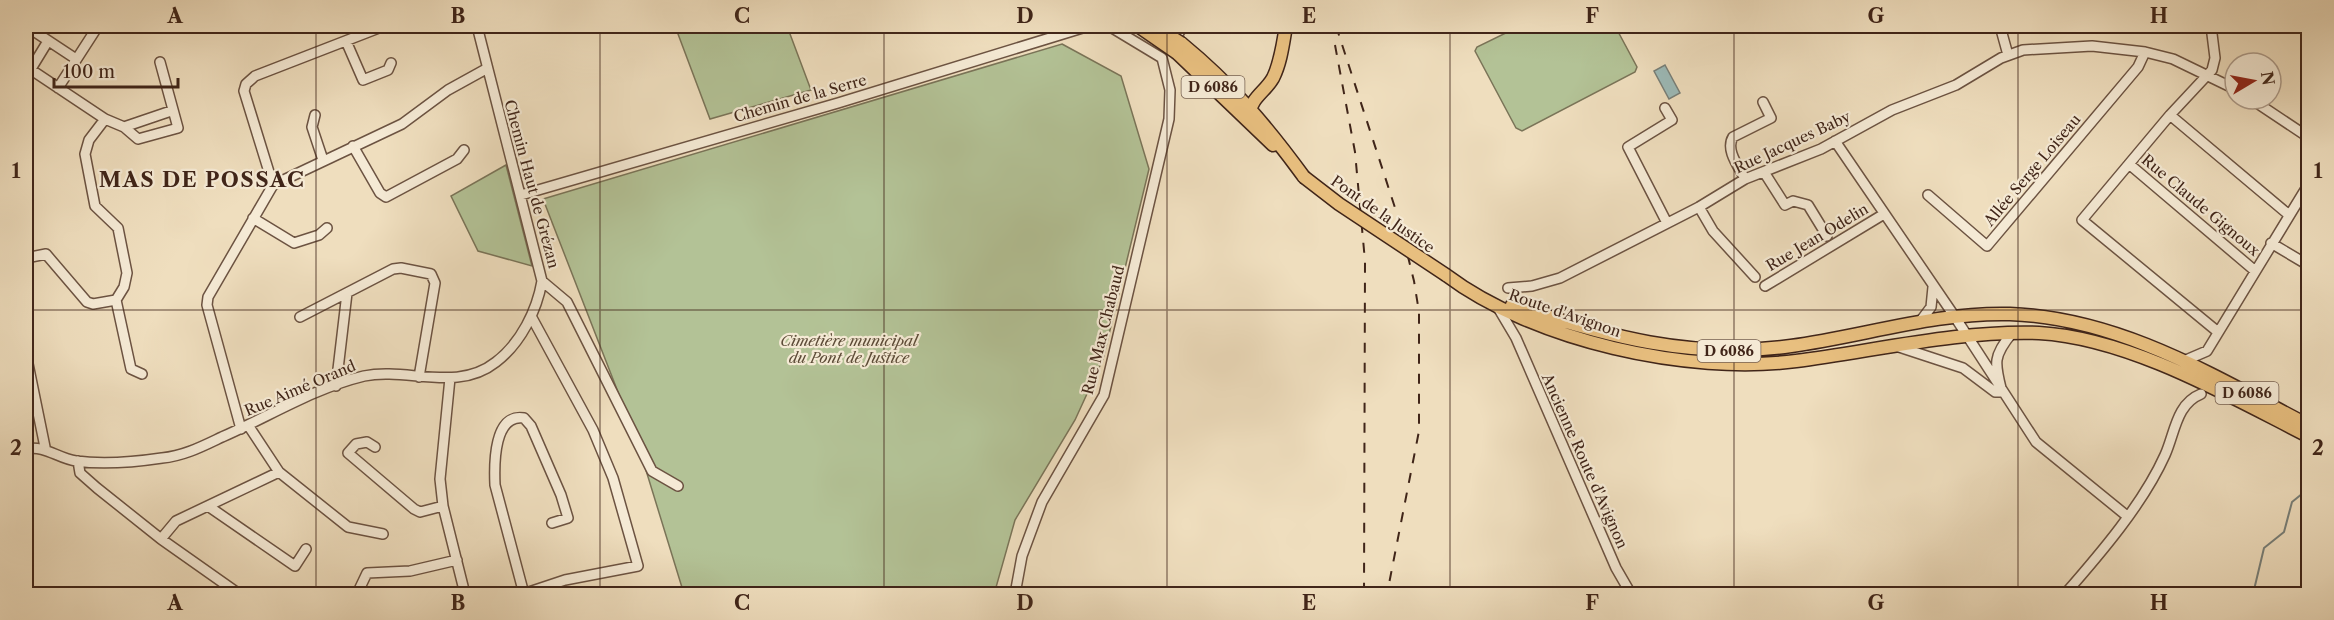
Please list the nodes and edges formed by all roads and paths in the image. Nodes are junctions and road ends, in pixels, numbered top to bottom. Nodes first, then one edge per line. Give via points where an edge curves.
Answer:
1 (26, 26) edge
2 (98, 26) edge
3 (384, 26) edge
4 (477, 26) edge
5 (1086, 26) edge
6 (1109, 26) edge
7 (1138, 26) edge
8 (1154, 26) edge
9 (1183, 26) edge
10 (1286, 26) edge
11 (2000, 26) edge
12 (2211, 26) edge
13 (346, 40) junction
14 (48, 41) junction
15 (1179, 48) junction
16 (2145, 52) junction
17 (2008, 55) junction
18 (1162, 58) junction
19 (76, 59) junction
20 (160, 62) dead end
21 (391, 63) dead end
22 (486, 69) junction
23 (28, 73) edge
24 (2207, 75) junction
25 (2223, 84) edge
26 (58, 88) junction
27 (1763, 102) dead end
28 (1251, 108) junction
29 (1665, 108) dead end
30 (171, 111) junction
31 (2269, 111) edge
32 (2170, 114) junction
33 (315, 115) dead end
34 (105, 119) junction
35 (1248, 122) junction
36 (124, 127) junction
37 (2308, 137) edge
38 (1835, 141) junction
39 (353, 146) junction
40 (464, 150) dead end
41 (323, 160) junction
42 (2129, 164) junction
43 (1764, 172) junction
44 (1304, 177) junction
45 (1745, 179) junction
46 (273, 185) junction
47 (2308, 185) edge
48 (520, 195) junction
49 (1928, 195) dead end
50 (1699, 207) junction
51 (1884, 214) junction
52 (2289, 215) junction
53 (253, 218) junction
54 (1666, 224) junction
55 (327, 228) dead end
56 (1827, 236) dead end
57 (2271, 243) junction
58 (26, 258) edge
59 (2308, 264) edge
60 (2254, 270) junction
61 (1446, 275) junction
62 (1755, 277) dead end
63 (542, 281) junction
64 (1933, 285) junction
65 (1766, 286) dead end
66 (1508, 288) dead end
67 (347, 293) junction
68 (116, 300) junction
69 (1497, 306) junction
70 (531, 316) junction
71 (300, 317) dead end
72 (1955, 317) junction
73 (1529, 320) junction
74 (1919, 323) junction
75 (2218, 332) junction
76 (2012, 333) junction
77 (1967, 337) junction
78 (1516, 338) junction
79 (1899, 347) junction
80 (26, 354) edge
81 (2186, 360) junction
82 (142, 374) dead end
83 (418, 377) junction
84 (450, 378) junction
85 (336, 386) junction
86 (2002, 392) junction
87 (2201, 394) dead end
88 (2308, 425) edge
89 (245, 427) junction
90 (2308, 436) edge
91 (45, 447) junction
92 (375, 447) dead end
93 (26, 449) edge
94 (78, 461) junction
95 (279, 472) junction
96 (678, 486) dead end
97 (208, 506) junction
98 (443, 506) junction
99 (2127, 516) junction
100 (552, 523) dead end
101 (383, 534) dead end
102 (161, 539) junction
103 (306, 549) dead end
104 (457, 560) junction
105 (239, 594) edge
106 (357, 594) edge
107 (465, 594) edge
108 (523, 594) edge
109 (1015, 594) edge
110 (1631, 594) edge
111 (2065, 594) edge

1 - 14 street
2 - 19 street
3 - 13 street
4 - 22 street, Chemin Haut de Grézan
5 - 48 street, Chemin de la Serre
6 - 18 street
7 - 15 main road, D 6086, bridge
8 - 15 main road, D 6086, bridge
9 - 18 street
10 - 28 main road via 1274,76
11 - 17 street
12 - 24 street via 2215,58
13 - 21 street via 363,80 388,70
13 - 46 street via 255,76 246,84 244,91
14 - 19 street
14 - 23 street
15 - 28 main road, D 6086 via 1210,67
15 - 35 main road, D 6086
16 - 17 street, Rue Jacques Baby via 2092,46 2023,50
16 - 24 street, Rue Jacques Baby via 2173,59
16 - 49 street, Allée Serge Loiseau via 2138,68 1987,246
17 - 38 street, Rue Jacques Baby via 1956,85 1892,110
18 - 109 street, Rue Max Chabaud via 1170,90 1169,119 1104,395 1038,511 1022,556
19 - 26 street
20 - 30 street
22 - 39 street via 448,90 402,124
22 - 48 street, Chemin Haut de Grézan
23 - 26 street
24 - 25 street, Rue Jacques Baby
24 - 32 street
26 - 34 street
27 - 45 street via 1771,118 1731,141 1730,148
28 - 35 main road
28 - 44 main road, D 6086
29 - 54 street via 1672,120 1628,147
30 - 36 street
30 - 36 street via 178,128 138,139
31 - 37 street
32 - 42 street
32 - 52 street
33 - 41 street via 312,127
34 - 36 street
34 - 68 street via 89,140 85,154 95,206 118,228 127,273
35 - 44 main road, D 6086
38 - 43 street, Rue Jacques Baby
38 - 51 street, Rue Jean Odelin
39 - 40 street via 386,197 457,159
39 - 41 street
41 - 46 street
42 - 60 street, Rue Claude Gignoux
42 - 75 street via 2082,220
43 - 45 street, Rue Jacques Baby
43 - 56 street via 1785,205 1794,201 1808,206
44 - 61 main road, Pont de la Justice / D 6086, bridge
45 - 50 street, Rue Jacques Baby
46 - 53 street
47 - 52 street
48 - 63 street, Chemin Haut de Grézan
50 - 54 street, Rue Jacques Baby
50 - 62 street via 1713,231
51 - 64 street, Rue Jean Odelin
51 - 65 street, Rue Jean Odelin
52 - 57 street
53 - 55 street via 294,243 319,235
53 - 89 street via 207,305
54 - 66 street, Rue Jacques Baby via 1560,278
57 - 59 street
57 - 60 street
58 - 68 street via 46,254 87,302
60 - 75 street
61 - 69 main road, Route d'Avignon / D 6086
61 - 74 main road, Route d'Avignon / D 6086 via 1507,303 1583,327 1644,344 1699,350 1792,346
63 - 70 street, Rue Aimé Orand
63 - 96 street, Chemin Haut de Grézan via 567,302 652,471
64 - 72 street, Rue Jean Odelin
64 - 74 street via 1931,307
67 - 71 street
67 - 83 street via 396,268 434,276
67 - 85 street
68 - 82 street via 131,369
69 - 73 main road, Route d'Avignon / D 6086
69 - 78 street, Ancienne Route d'Avignon
70 - 84 street, Rue Aimé Orand via 496,363
70 - 108 street via 593,429 613,477 638,566 565,580
72 - 74 main road, Route d'Avignon / D 6086
72 - 77 street, Rue Jean Odelin
72 - 81 main road, Route d'Avignon / D 6086 via 2012,314 2075,323 2122,335
73 - 78 street via 1521,324
73 - 79 main road, Route d'Avignon / D 6086 via 1651,357 1705,362 1793,362
75 - 81 street via 2207,351
76 - 77 main road, Route d'Avignon / D 6086
76 - 86 street via 1995,362
76 - 90 main road, Route d'Avignon / D 6086 via 2060,335 2125,352 2214,388
77 - 79 main road, Route d'Avignon / D 6086
77 - 86 street, Rue Jean Odelin
78 - 110 street, Ancienne Route d'Avignon via 1616,568
79 - 86 street via 1950,362 1995,392
80 - 91 street
81 - 88 main road, Route d'Avignon / D 6086
83 - 84 street, Rue Aimé Orand
83 - 85 street, Rue Aimé Orand via 388,373 363,376
84 - 98 street via 440,454
85 - 89 street, Rue Aimé Orand
86 - 99 street, Rue Jean Odelin via 2037,442
87 - 99 street via 2186,403 2164,456
89 - 94 street, Rue Aimé Orand via 190,452 164,458
89 - 95 street
91 - 93 street
91 - 94 street, Rue Aimé Orand via 62,458
92 - 98 street via 367,442 356,444 348,453 414,509 420,512
94 - 102 street via 80,473
95 - 97 street
95 - 101 street via 348,527
97 - 102 street via 176,521
97 - 103 street via 295,566
98 - 104 street
99 - 111 street via 2109,544
100 - 108 street via 568,518 561,495 531,426 524,418 515,416 502,428 494,468
102 - 105 street
104 - 106 street via 410,571 367,573
104 - 107 street

